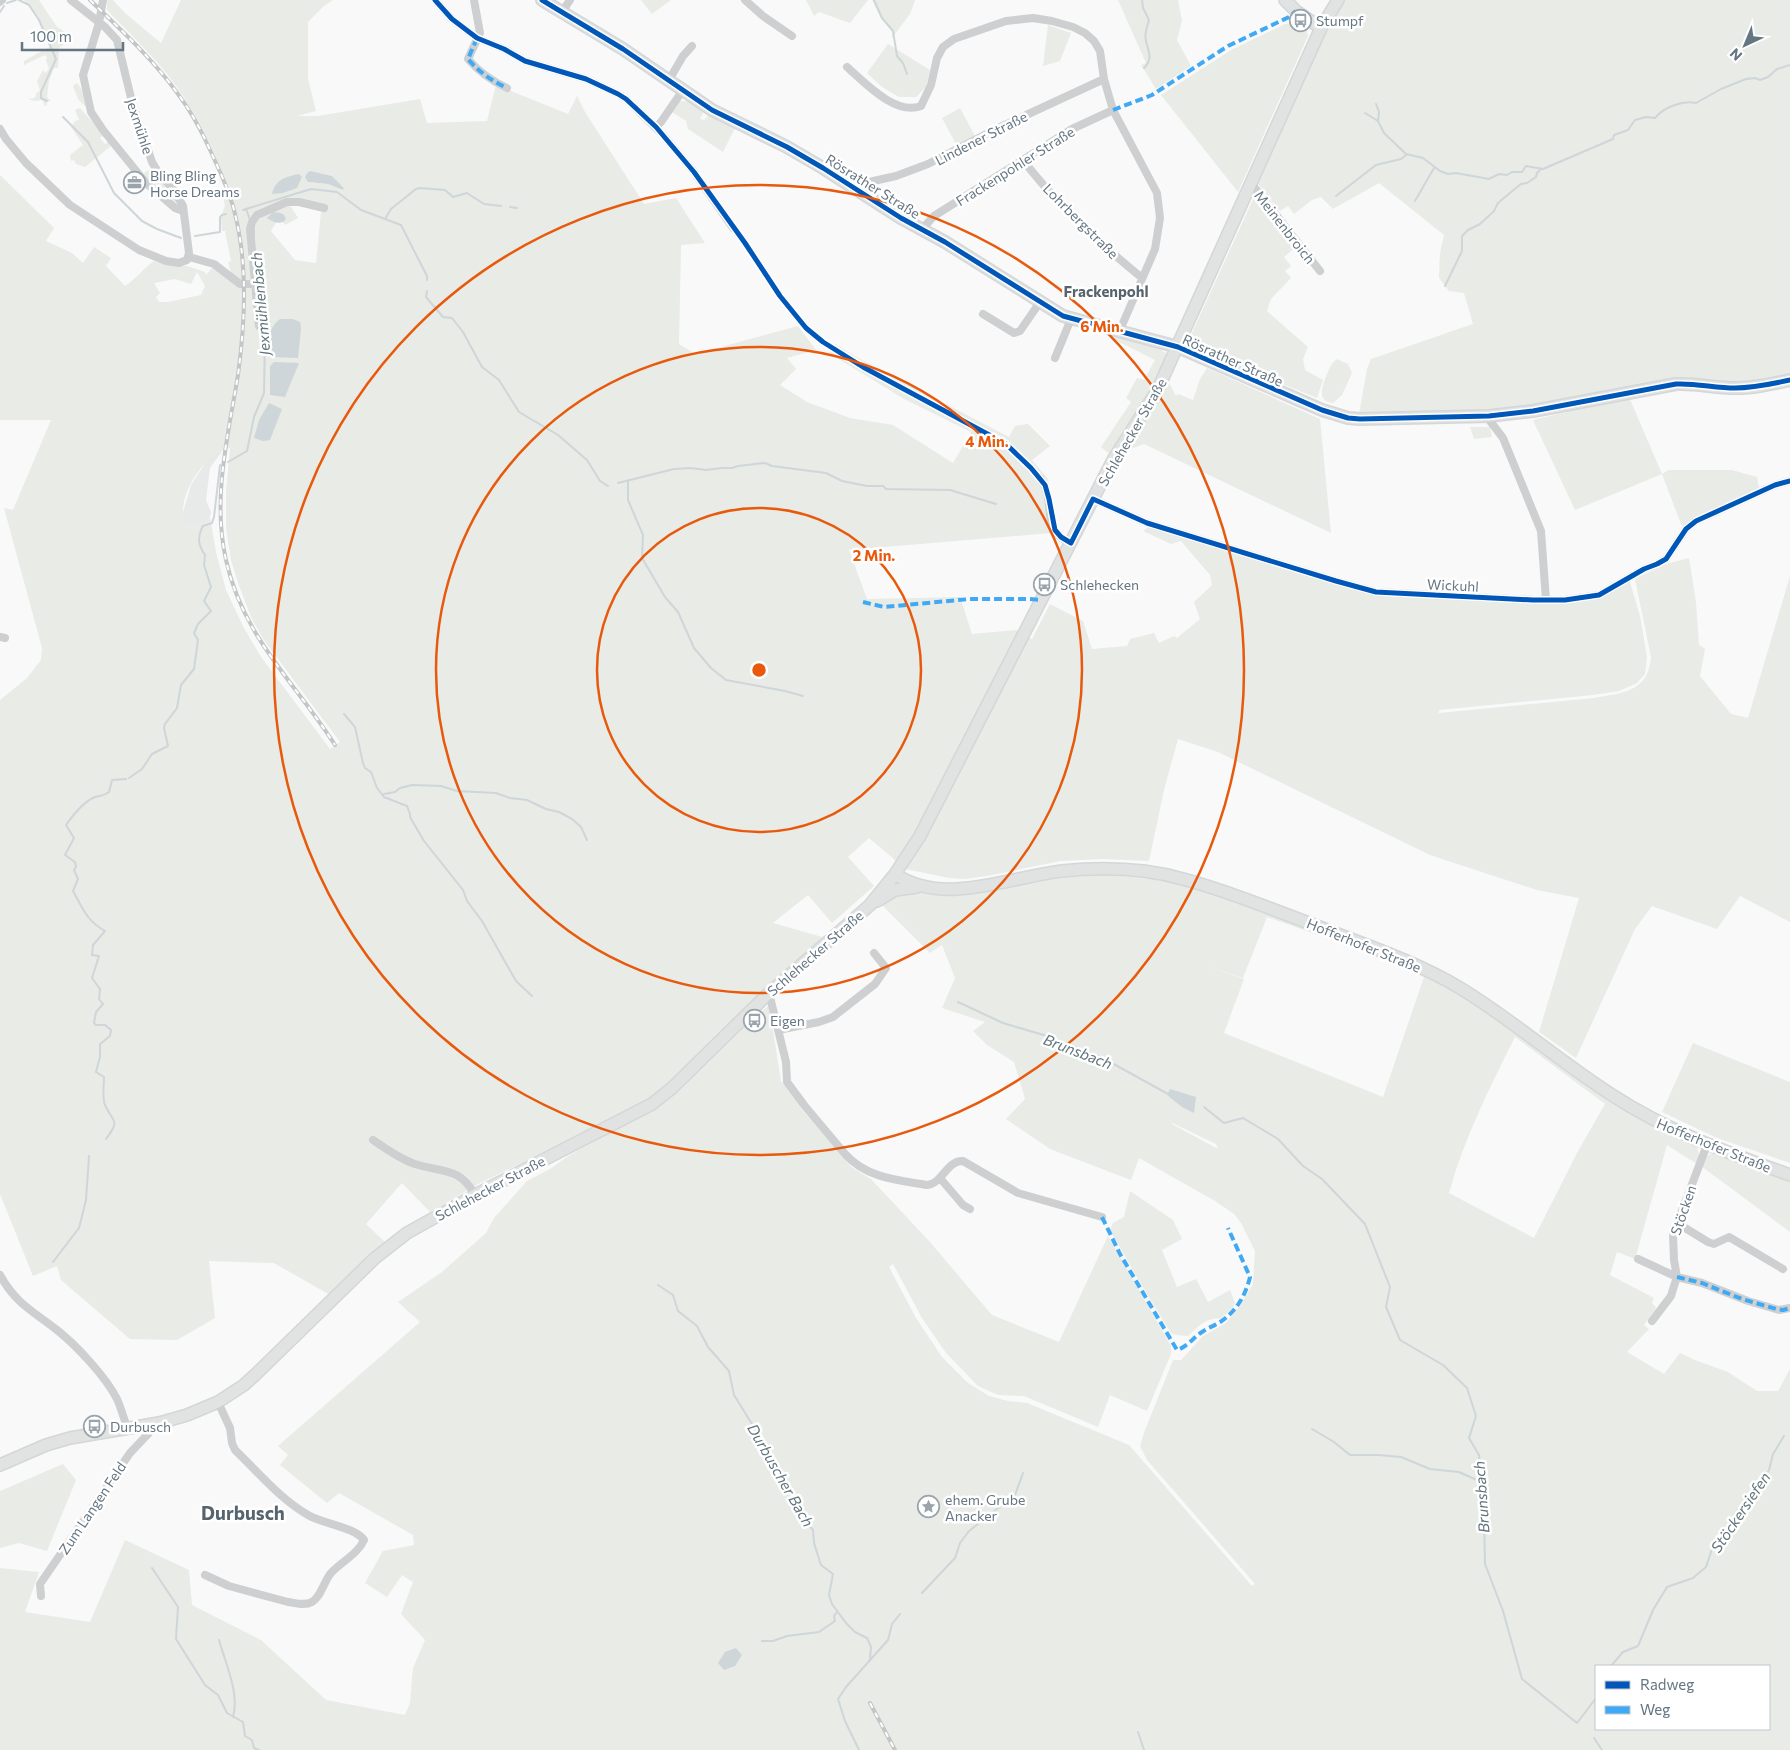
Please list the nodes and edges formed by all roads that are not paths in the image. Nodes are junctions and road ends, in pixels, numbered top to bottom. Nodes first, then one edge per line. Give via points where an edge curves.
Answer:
1 (71, 0) edge
2 (103, 0) edge
3 (436, 0) edge
4 (474, 0) edge
5 (542, 0) edge
6 (570, 0) edge
7 (745, 0) edge
8 (1285, 0) edge
9 (1338, 0) edge
10 (562, 12) junction
11 (100, 23) junction
12 (1321, 28) junction
13 (792, 36) dead end
14 (477, 38) junction
15 (692, 46) dead end
16 (847, 67) dead end
17 (1104, 79) junction
18 (669, 80) junction
19 (507, 88) dead end
20 (683, 90) junction
21 (1113, 110) junction
22 (656, 127) junction
23 (0, 129) edge
24 (1023, 160) junction
25 (1251, 183) junction
26 (856, 190) junction
27 (324, 208) dead end
28 (184, 211) junction
29 (733, 228) dead end
30 (922, 229) junction
31 (188, 257) junction
32 (1320, 271) dead end
33 (1142, 278) junction
34 (255, 284) junction
35 (1040, 302) junction
36 (983, 314) dead end
37 (1071, 319) junction
38 (258, 326) dead end
39 (1120, 330) junction
40 (1178, 347) junction
41 (1055, 358) dead end
42 (1790, 380) edge
43 (1489, 416) junction
44 (1041, 479) dead end
45 (1790, 481) edge
46 (1093, 499) junction
47 (1071, 544) junction
48 (1546, 600) junction
49 (895, 874) junction
50 (927, 886) junction
51 (870, 904) junction
52 (874, 952) dead end
53 (769, 993) junction
54 (778, 1030) junction
55 (373, 1140) dead end
56 (1707, 1145) junction
57 (1790, 1175) edge
58 (940, 1178) junction
59 (475, 1195) junction
60 (970, 1209) dead end
61 (1102, 1217) dead end
62 (1677, 1223) junction
63 (1638, 1259) dead end
64 (1783, 1269) dead end
65 (0, 1275) edge
66 (1677, 1277) junction
67 (1790, 1308) edge
68 (1652, 1320) dead end
69 (218, 1402) junction
70 (153, 1424) junction
71 (127, 1428) junction
72 (0, 1466) edge
73 (205, 1575) dead end
74 (41, 1596) dead end

1 - 11 street, Jexmühle
2 - 11 street
3 - 14 street via 452,19
4 - 14 street via 480,33
5 - 10 street, Rösrather Straße
6 - 10 street
7 - 13 street
8 - 12 street
9 - 12 street, Schlehecker Straße
10 - 18 street, Rösrather Straße
11 - 28 street, Jexmühle via 117,40 132,102 152,162 180,200
11 - 28 street via 83,75 92,112 146,183 175,208
12 - 25 street, Schlehecker Straße
14 - 19 street via 468,59
14 - 22 street via 525,60 586,79 618,94
15 - 18 street via 682,56
16 - 17 street via 878,95 912,110 921,106 931,85 936,58 954,38 1006,21 1029,18 1052,21 1094,41 1100,51
17 - 21 street
17 - 26 street, Lindener Straße via 928,164 869,182
18 - 20 street, Rösrather Straße
20 - 22 street
20 - 26 street, Rösrather Straße via 712,110 787,147
21 - 24 street, Frackenpohler Straße via 1072,129
21 - 33 street via 1157,194 1159,232
22 - 29 street via 694,172
23 - 31 street via 26,163 70,205 139,250 157,258 179,263
24 - 30 street, Frackenpohler Straße via 934,216
24 - 33 street, Lohrbergstraße via 1070,211
25 - 32 street, Meinenbroich
25 - 40 street, Schlehecker Straße
26 - 30 street, Rösrather Straße
27 - 34 street via 287,202 257,215 250,229
28 - 31 street, Jexmühle
30 - 35 street, Rösrather Straße
31 - 34 street via 214,264 240,284
33 - 39 street
34 - 38 street
35 - 36 street via 1020,331 1014,333
35 - 37 street, Rösrather Straße
37 - 39 street, Rösrather Straße
37 - 41 street
39 - 40 street, Rösrather Straße
40 - 43 street, Rösrather Straße via 1292,398 1348,418
40 - 46 street, Schlehecker Straße via 1157,390
42 - 43 street, Rösrather Straße via 1741,388 1676,384
43 - 48 street via 1503,438 1541,531
44 - 47 street via 1048,491 1055,530
45 - 48 street, Wickuhl via 1696,522 1686,529 1666,558 1599,595
46 - 47 street, Schlehecker Straße
46 - 48 street, Wickuhl via 1147,523 1376,592
47 - 49 street, Schlehecker Straße via 942,795
49 - 50 street, Hofferhofer Straße
49 - 51 street, Schlehecker Straße
50 - 51 street via 895,890
50 - 56 street, Hofferhofer Straße via 968,888 1058,872 1105,869 1158,873 1206,886 1390,954 1443,978 1503,1016 1613,1096 1657,1122
51 - 53 street, Schlehecker Straße
52 - 54 street via 886,968 875,984 827,1020
53 - 54 street
53 - 59 street, Schlehecker Straße via 652,1104
54 - 58 street via 787,1082 853,1163 878,1176 927,1185
55 - 59 street via 413,1164 460,1176
56 - 57 street, Hofferhofer Straße
56 - 62 street, Stöcken
58 - 60 street
58 - 61 street via 951,1166 963,1161 1018,1193
59 - 69 street, Schlehecker Straße via 389,1246 255,1375
62 - 64 street via 1714,1244 1729,1237
62 - 66 street, Stöcken via 1672,1247
63 - 66 street
65 - 71 street via 18,1301 85,1356 116,1398
66 - 67 street via 1760,1305 1783,1310
66 - 68 street via 1671,1296
69 - 70 street, Schlehecker Straße
69 - 73 street via 230,1428 235,1450 283,1496 314,1518 356,1533 364,1540 330,1573 310,1603 288,1602 229,1586
70 - 71 street, Schlehecker Straße
70 - 74 street, Zum Langen Feld via 40,1584
71 - 72 street, Schlehecker Straße via 46,1445

